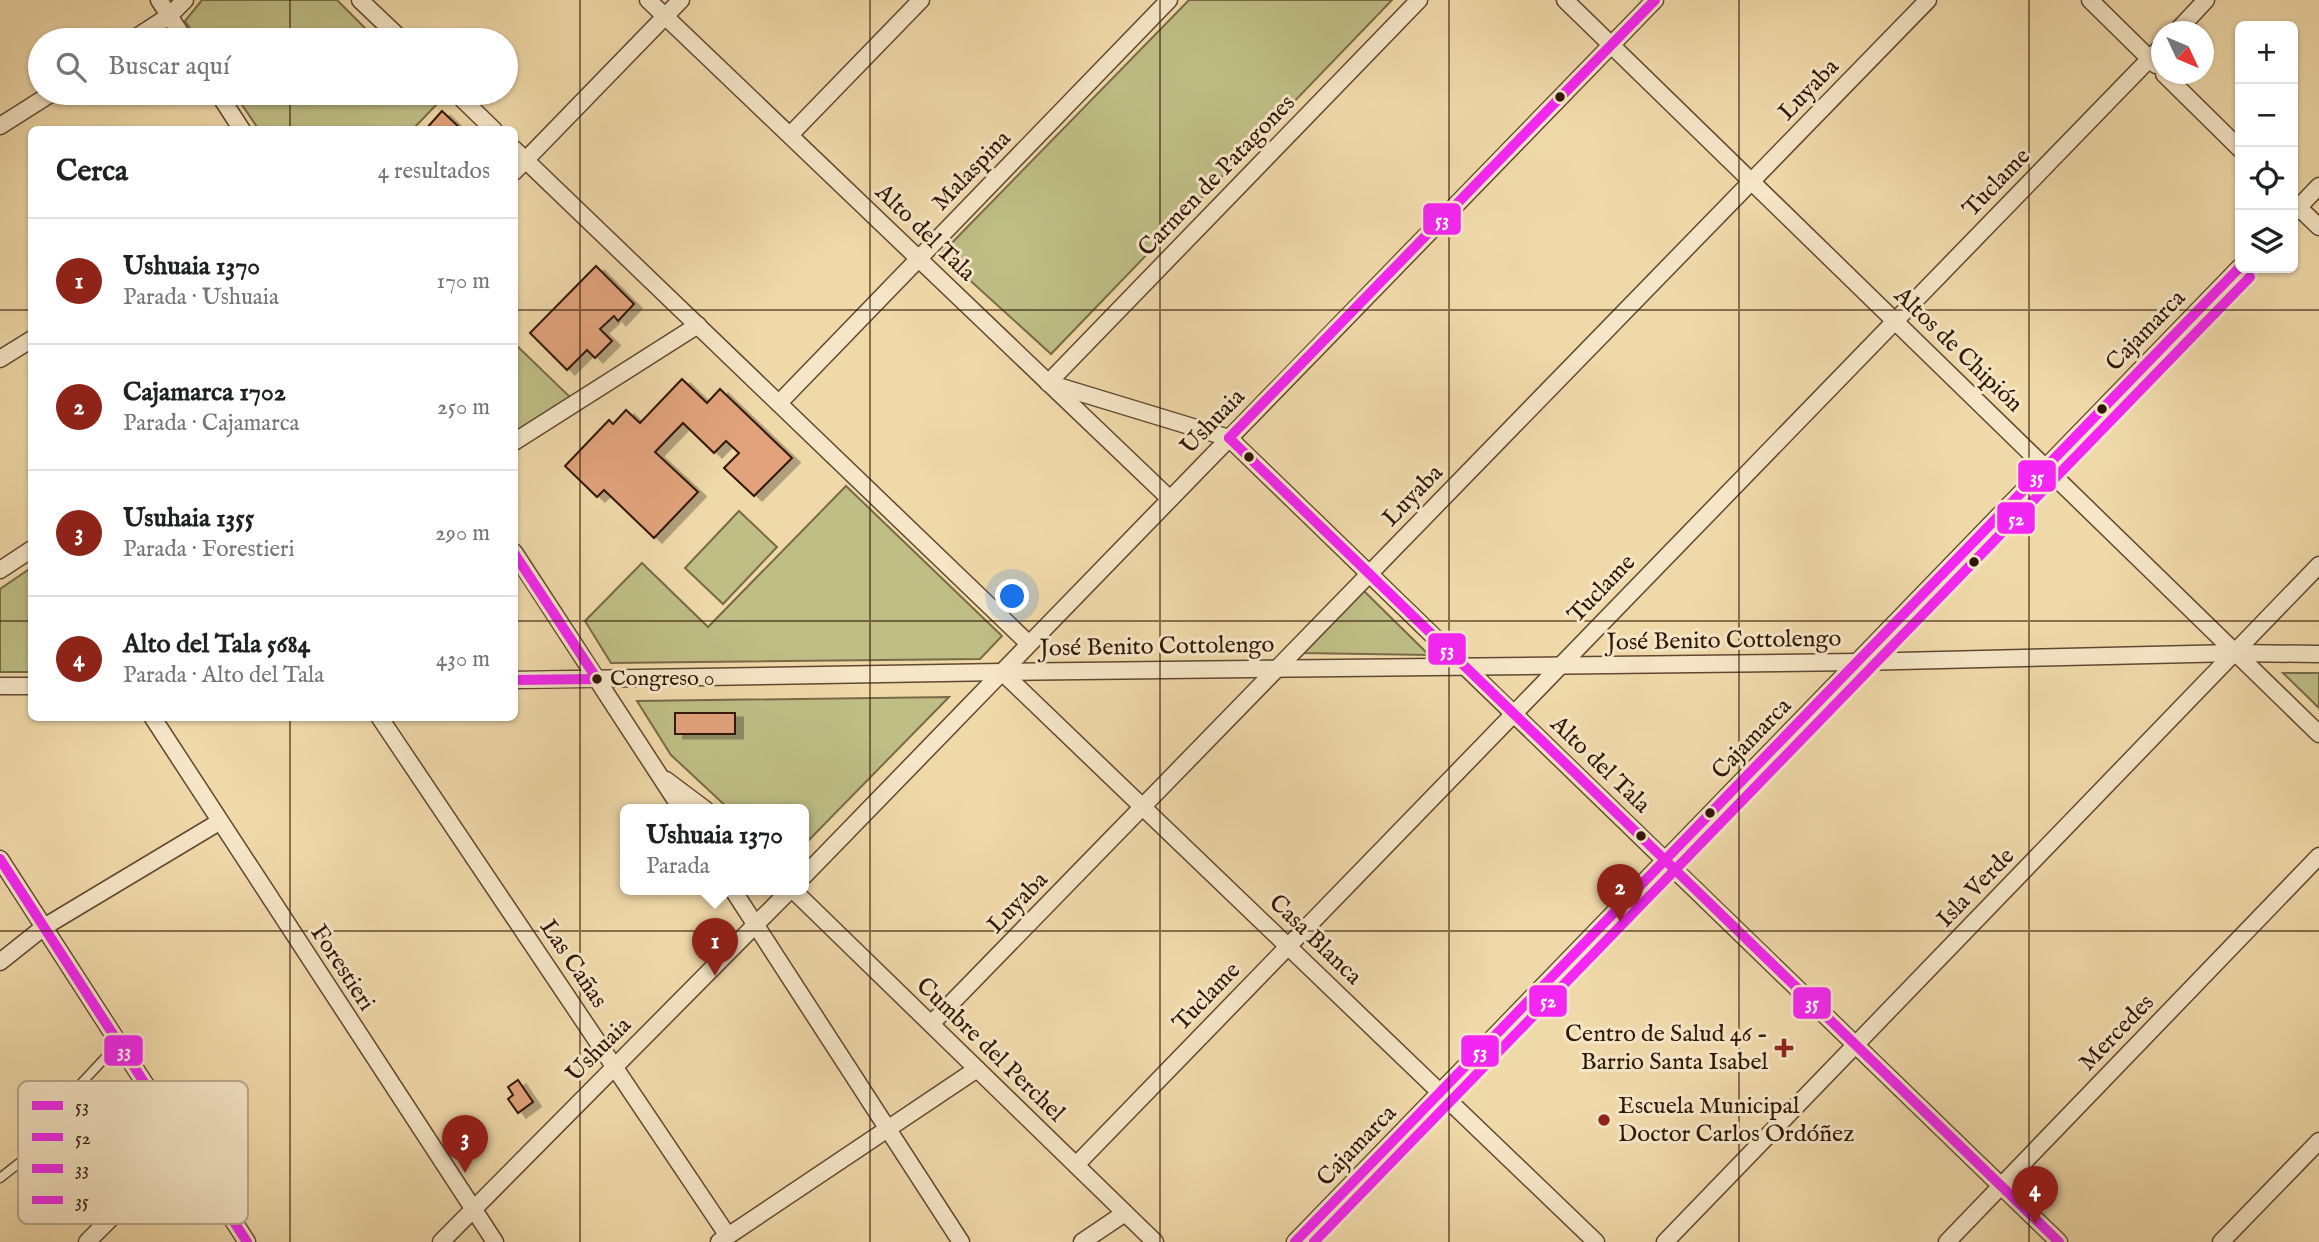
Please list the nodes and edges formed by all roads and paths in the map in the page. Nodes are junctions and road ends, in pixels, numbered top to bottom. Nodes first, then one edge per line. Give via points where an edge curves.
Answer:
1 (159, 0) edge
2 (185, 0) edge
3 (360, 0) edge
4 (648, 0) edge
5 (681, 0) edge
6 (920, 0) edge
7 (1169, 0) edge
8 (1419, 0) edge
9 (1565, 0) edge
10 (1655, 0) edge
11 (1928, 0) edge
12 (2090, 0) edge
13 (2206, 0) edge
14 (169, 16) junction
15 (665, 16) junction
16 (2186, 21) edge
17 (150, 28) edge
18 (177, 28) edge
19 (389, 28) edge
20 (1611, 45) junction
21 (2151, 60) edge
22 (2151, 76) edge
23 (2175, 84) edge
24 (34, 105) edge
25 (226, 105) edge
26 (468, 105) edge
27 (239, 126) edge
28 (490, 126) edge
29 (0, 127) edge
30 (790, 135) junction
31 (2238, 147) edge
32 (518, 160) edge
33 (1751, 181) junction
34 (2319, 186) edge
35 (2298, 204) edge
36 (2298, 210) edge
37 (2319, 227) edge
38 (919, 259) junction
39 (2235, 272) edge
40 (1894, 320) junction
41 (698, 325) junction
42 (28, 342) edge
43 (0, 359) edge
44 (1048, 383) junction
45 (779, 403) junction
46 (1229, 438) junction
47 (518, 439) edge
48 (2046, 468) junction
49 (1170, 499) junction
50 (28, 552) edge
51 (518, 558) edge
52 (2319, 565) edge
53 (0, 570) edge
54 (1369, 573) junction
55 (1029, 644) junction
56 (2235, 653) junction
57 (2319, 654) edge
58 (1858, 662) junction
59 (1465, 666) junction
60 (1559, 666) junction
61 (1276, 669) junction
62 (1002, 672) junction
63 (597, 679) junction
64 (518, 680) edge
65 (0, 686) edge
66 (28, 686) edge
67 (1514, 713) junction
68 (155, 721) edge
69 (382, 721) edge
70 (2319, 734) edge
71 (660, 775) junction
72 (678, 804) edge
73 (698, 804) edge
74 (1143, 807) junction
75 (219, 822) junction
76 (2319, 856) edge
77 (0, 859) edge
78 (1665, 860) junction
79 (809, 871) edge
80 (736, 895) edge
81 (787, 895) edge
82 (797, 895) edge
83 (756, 926) junction
84 (44, 927) junction
85 (1288, 946) junction
86 (1, 958) edge
87 (931, 1024) junction
88 (118, 1044) junction
89 (1856, 1044) junction
90 (615, 1067) junction
91 (977, 1069) junction
92 (83, 1081) edge
93 (142, 1081) edge
94 (1440, 1092) junction
95 (887, 1129) junction
96 (2319, 1141) edge
97 (18, 1164) edge
98 (1076, 1165) junction
99 (0, 1178) edge
100 (2001, 1186) junction
101 (474, 1209) junction
102 (1125, 1213) junction
103 (105, 1224) edge
104 (235, 1224) edge
105 (724, 1239) edge
106 (87, 1242) edge
107 (247, 1242) edge
108 (440, 1242) edge
109 (495, 1242) edge
110 (961, 1242) edge
111 (1082, 1242) edge
112 (1155, 1242) edge
113 (1295, 1242) edge
114 (1596, 1242) edge
115 (1665, 1242) edge
116 (1947, 1242) edge
117 (2059, 1242) edge
118 (2221, 1242) edge

1 - 14 street
2 - 14 street
3 - 19 street
4 - 15 street, Alto del Tala
5 - 15 street
6 - 30 street
7 - 38 street, Malaspina
8 - 44 street, Carmen de Patagones
9 - 20 street, Altos de Chipión
10 - 20 street, Ushuaia
11 - 33 street, Luyaba
12 - 21 street
13 - 16 street
14 - 17 street
14 - 18 street
15 - 30 street, Alto del Tala
15 - 32 street
20 - 33 street, Altos de Chipión
20 - 46 street, Ushuaia
22 - 40 street, Tuclame
23 - 31 street
24 - 29 street
25 - 27 street
26 - 28 street
30 - 38 street, Alto del Tala
32 - 41 street
33 - 40 street, Altos de Chipión
33 - 54 street, Luyaba
34 - 35 street
36 - 37 street
38 - 44 street, Alto del Tala
38 - 45 street, Malaspina
39 - 48 street, Cajamarca
40 - 48 street, Altos de Chipión
40 - 60 street, Tuclame
41 - 45 street
41 - 47 street
42 - 43 street
44 - 46 street
44 - 49 street, Alto del Tala
45 - 55 street
46 - 49 street, Ushuaia
46 - 54 street, Alto del Tala
48 - 56 street, Altos de Chipión
48 - 58 street, Cajamarca
49 - 55 street, Ushuaia
50 - 53 street
51 - 63 street
52 - 56 street, Isla Verde
54 - 59 street, Alto del Tala
54 - 61 street, Luyaba
55 - 62 street, Ushuaia
56 - 57 street, José Benito Cottolengo
56 - 58 street, José Benito Cottolengo
56 - 70 street, Altos de Chipión
56 - 89 street, Isla Verde
58 - 60 street, José Benito Cottolengo
58 - 78 street, Cajamarca
59 - 60 street, José Benito Cottolengo
59 - 61 street, José Benito Cottolengo
59 - 67 street, Alto del Tala
60 - 67 street, Tuclame
61 - 62 street, José Benito Cottolengo
61 - 74 street, Luyaba
62 - 63 street, José Benito Cottolengo
62 - 74 street, Casa Blanca
62 - 79 street, Ushuaia
63 - 64 street, José Benito Cottolengo
63 - 71 street
65 - 66 street
67 - 78 street, Alto del Tala
67 - 85 street, Tuclame
68 - 75 street, Forestieri
69 - 90 street, Las Cañas
71 - 72 street
71 - 73 street
74 - 85 street, Casa Blanca
74 - 87 street, Luyaba
75 - 84 street
75 - 101 street, Forestieri
76 - 100 street, Mercedes
77 - 84 street
78 - 89 street, Alto del Tala
78 - 94 street, Cajamarca
80 - 83 street
81 - 83 street, Ushuaia
82 - 87 street, Cumbre del Perchel
83 - 90 street, Ushuaia
83 - 95 street
84 - 86 street
84 - 88 street
85 - 94 street, Casa Blanca
85 - 98 street, Tuclame
87 - 91 street, Cumbre del Perchel
88 - 92 lane
88 - 93 street
89 - 100 street, Alto del Tala
89 - 115 street, Isla Verde
90 - 101 street, Ushuaia
90 - 105 street, Las Cañas
91 - 95 street
91 - 98 street, Cumbre del Perchel
94 - 113 street, Cajamarca
94 - 114 street, Casa Blanca
95 - 105 street
95 - 110 street
96 - 118 street
97 - 99 lane
98 - 102 street, Cumbre del Perchel
100 - 116 street, Mercedes
100 - 117 street, Alto del Tala
101 - 108 street, Ushuaia
101 - 109 street, Forestieri
102 - 111 street
102 - 112 street, Cumbre del Perchel
103 - 106 street
104 - 107 street

